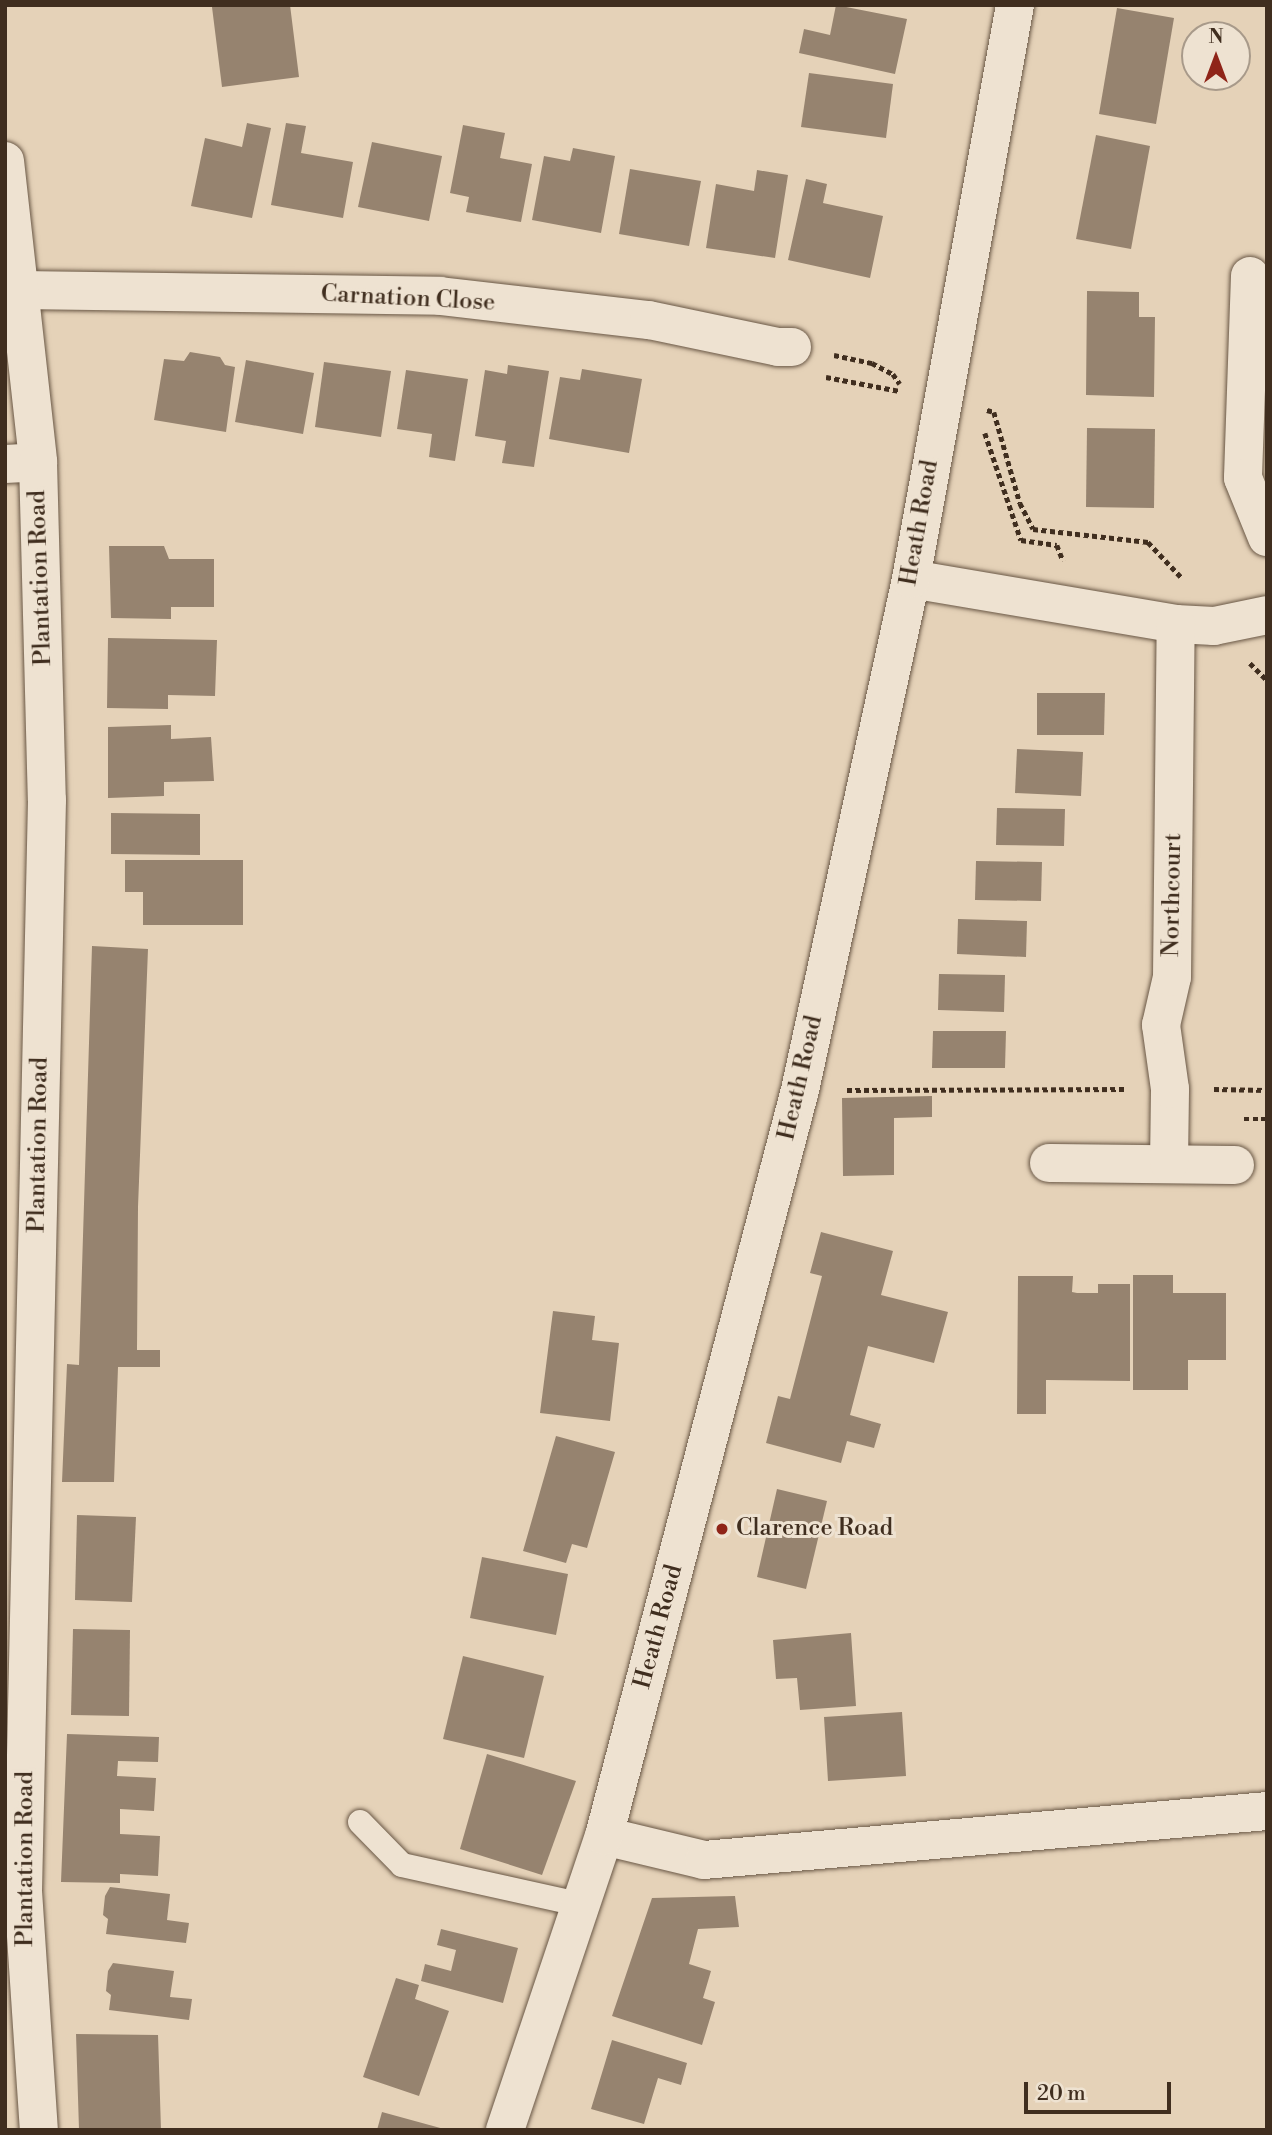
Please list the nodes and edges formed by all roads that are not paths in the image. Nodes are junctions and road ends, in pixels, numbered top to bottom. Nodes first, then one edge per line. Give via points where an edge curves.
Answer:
1 (1014, 5) edge
2 (5, 162) edge
3 (1250, 276) dead end
4 (21, 290) junction
5 (785, 347) road end
6 (21, 463) edge
7 (1267, 537) edge
8 (911, 579) junction
9 (1267, 615) edge
10 (1176, 624) junction
11 (1049, 1163) dead end
12 (1169, 1163) junction
13 (1235, 1165) dead end
14 (1267, 1811) edge
15 (360, 1822) dead end
16 (604, 1836) junction
17 (582, 1905) junction
18 (16, 1975) edge
19 (39, 2130) edge
20 (505, 2130) edge

1 - 8 street, Heath Road
2 - 4 street, Plantation Road
3 - 7 street via 1242,478
4 - 5 street, Carnation Close via 440,296 649,320
4 - 6 street, Plantation Road
6 - 18 street, Plantation Road via 47,800 23,1891
8 - 10 street
8 - 16 street, Heath Road via 800,1090
9 - 10 street via 1213,626
10 - 12 street, Northcourt via 1172,977 1161,1025 1170,1089
11 - 12 street
12 - 13 street
14 - 16 street via 704,1860
15 - 17 lane via 402,1865
16 - 17 street, Heath Road
17 - 20 street, Heath Road
18 - 19 street, Plantation Road

